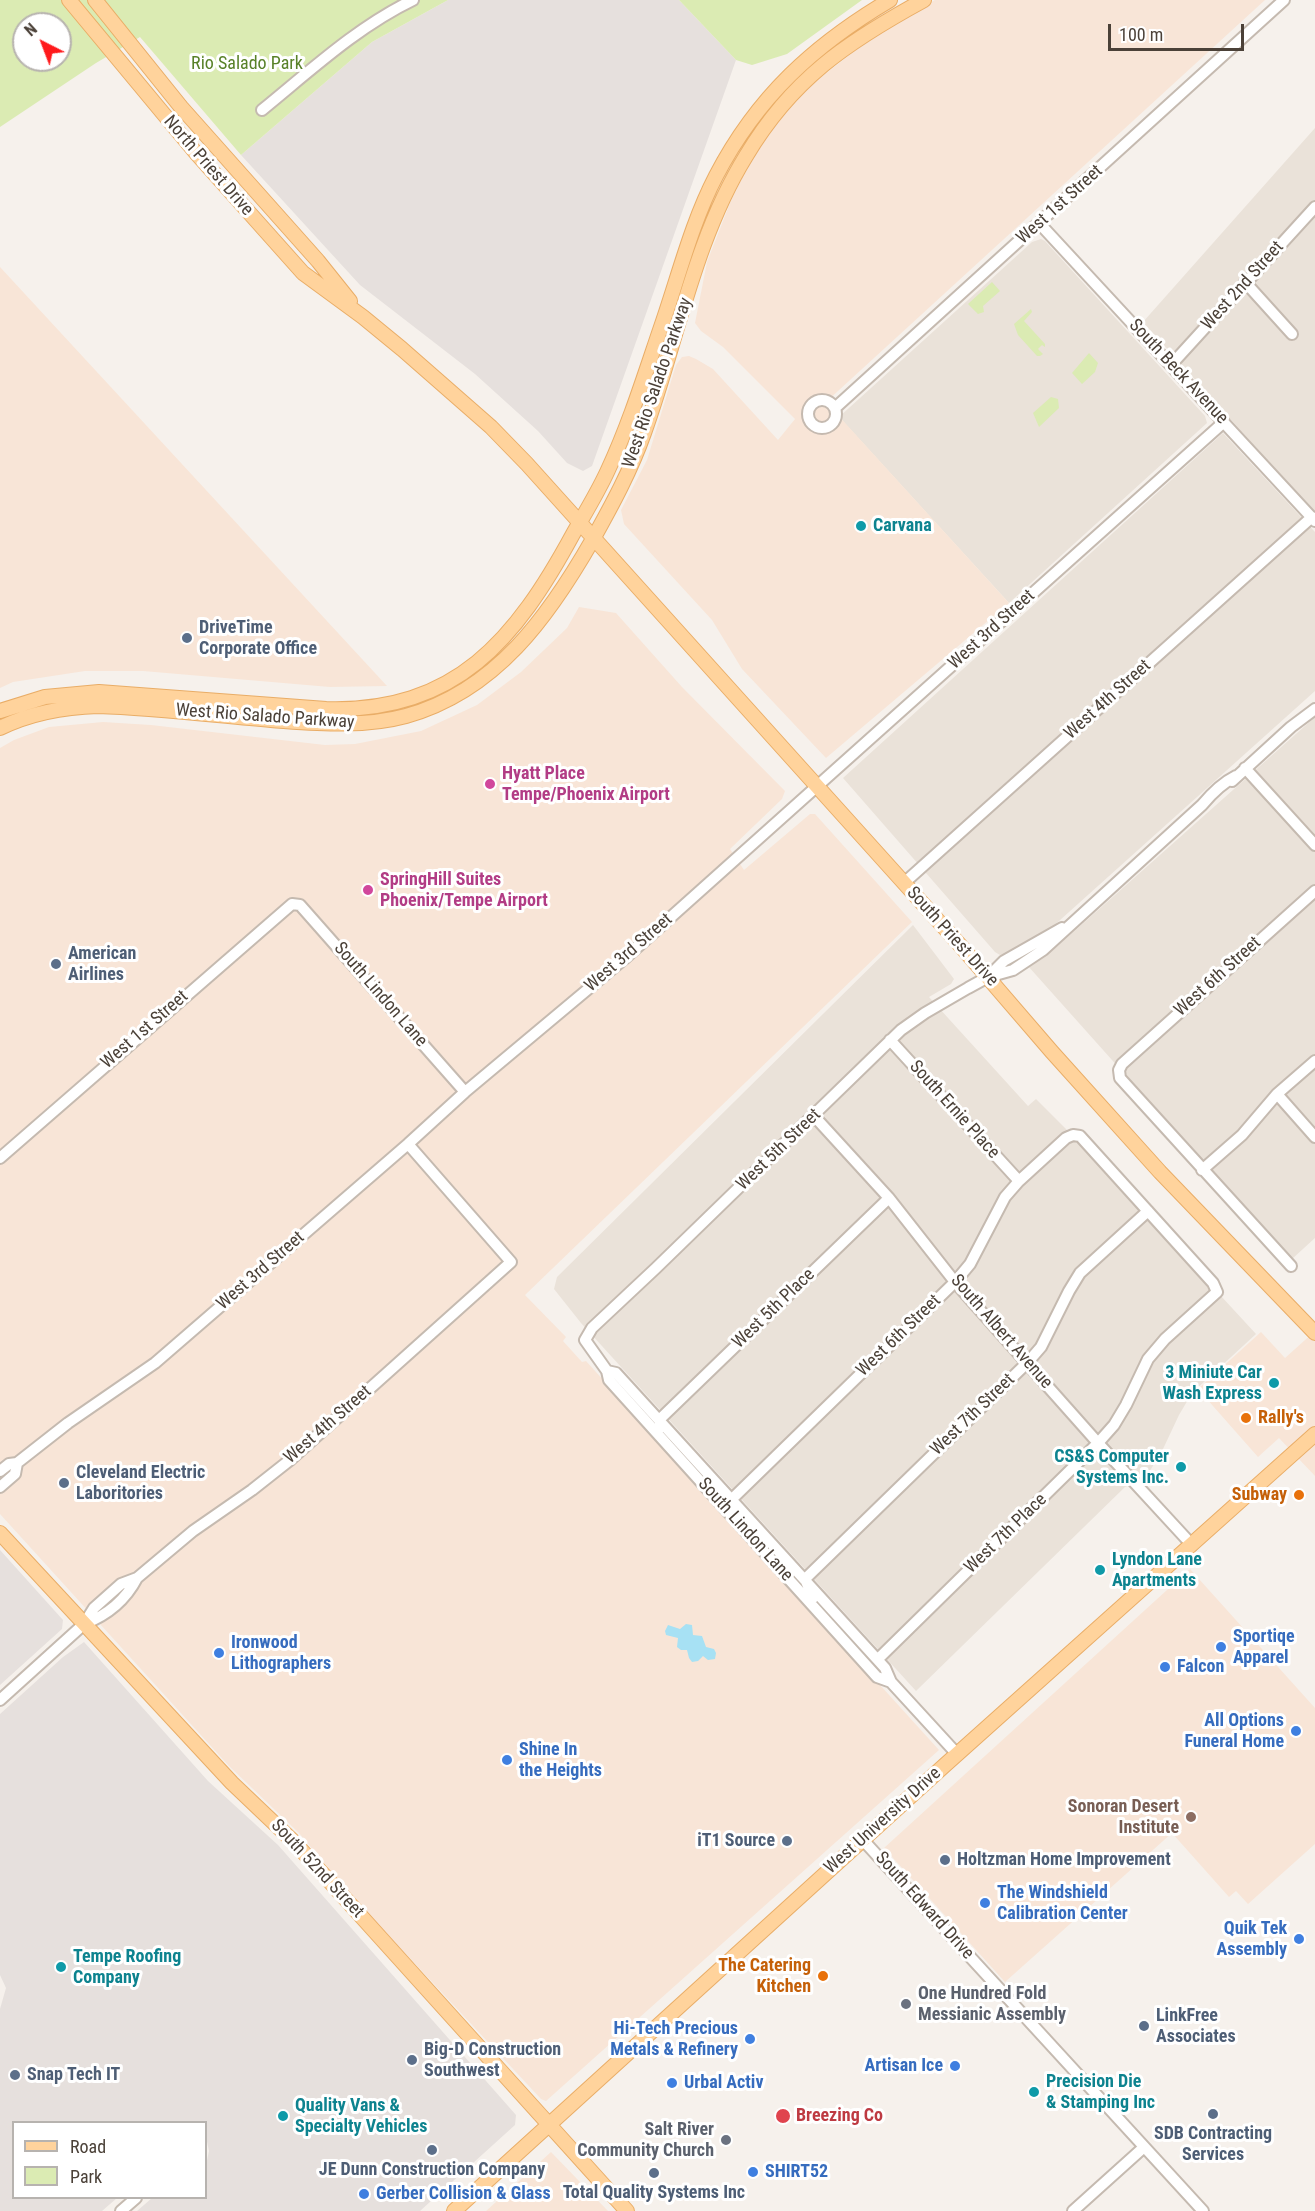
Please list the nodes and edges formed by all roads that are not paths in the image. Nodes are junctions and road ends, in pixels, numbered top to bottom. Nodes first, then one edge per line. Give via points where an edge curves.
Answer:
1 (69, 0) edge
2 (95, 0) edge
3 (413, 0) edge
4 (890, 0) edge
5 (924, 0) edge
6 (1284, 0) edge
7 (262, 110) dead end
8 (1315, 207) edge
9 (1040, 224) junction
10 (1245, 282) junction
11 (363, 317) junction
12 (1292, 334) dead end
13 (1171, 365) junction
14 (835, 408) dead end
15 (1224, 422) junction
16 (1313, 519) edge
17 (580, 522) junction
18 (594, 537) junction
19 (444, 684) junction
20 (183, 698) junction
21 (64, 701) junction
22 (1315, 703) edge
23 (128, 707) junction
24 (1315, 709) edge
25 (0, 711) edge
26 (370, 723) junction
27 (1291, 727) junction
28 (0, 728) edge
29 (1245, 768) junction
30 (818, 787) junction
31 (1315, 845) edge
32 (904, 883) junction
33 (1315, 891) edge
34 (292, 904) joint
35 (988, 977) junction
36 (890, 1040) junction
37 (1315, 1061) edge
38 (465, 1092) junction
39 (1277, 1094) junction
40 (814, 1116) junction
41 (1315, 1137) edge
42 (408, 1144) junction
43 (0, 1158) edge
44 (1202, 1170) junction
45 (1018, 1181) junction
46 (889, 1198) junction
47 (1148, 1211) junction
48 (1291, 1266) dead end
49 (955, 1282) junction
50 (1315, 1333) edge
51 (585, 1340) joint
52 (1028, 1362) junction
53 (607, 1371) junction
54 (659, 1420) junction
55 (1315, 1434) edge
56 (1098, 1443) junction
57 (674, 1452) junction
58 (17, 1463) junction
59 (0, 1471) edge
60 (0, 1487) edge
61 (732, 1499) junction
62 (744, 1529) junction
63 (0, 1533) edge
64 (1192, 1545) junction
65 (804, 1579) junction
66 (816, 1608) junction
67 (84, 1624) junction
68 (834, 1628) junction
69 (878, 1659) junction
70 (891, 1682) junction
71 (0, 1700) edge
72 (957, 1754) junction
73 (863, 1840) junction
74 (549, 2125) junction
75 (1143, 2148) junction
76 (135, 2199) edge
77 (121, 2211) edge
78 (454, 2211) edge
79 (627, 2211) edge
80 (1073, 2211) edge
81 (1203, 2211) edge

1 - 11 main road, North Priest Drive via 196,153 303,273
2 - 11 main road, North Priest Drive
3 - 7 street via 349,40
4 - 17 main road, West Rio Salado Parkway via 842,30 798,66 734,145 699,214 626,427
5 - 18 main road, West Rio Salado Parkway via 864,34 812,72 778,110 744,158 711,226 644,433
6 - 9 street, West 1st Street
8 - 10 street, West 2nd Street
9 - 13 street, South Beck Avenue
9 - 14 street, West 1st Street
10 - 12 street
10 - 13 street, West 2nd Street
11 - 17 main road, North Priest Drive via 490,427
13 - 15 street, South Beck Avenue
15 - 16 street, South Beck Avenue
15 - 30 street, West 3rd Street
16 - 32 street, West 4th Street
17 - 18 main road, North Priest Drive
17 - 19 main road, West Rio Salado Parkway via 508,634 478,662
18 - 26 main road, West Rio Salado Parkway via 543,617 514,651 484,677 423,710
18 - 30 main road, South Priest Drive
19 - 20 main road, West Rio Salado Parkway via 360,709
19 - 26 main road via 431,699 380,715
20 - 21 main road, West Rio Salado Parkway via 117,692
20 - 23 main road via 172,704 141,703
21 - 23 main road, West Rio Salado Parkway
21 - 25 main road, West Rio Salado Parkway via 45,697
21 - 28 main road, West Rio Salado Parkway
22 - 27 street, West 5th Street
23 - 26 main road, West Rio Salado Parkway via 316,723
24 - 27 street, West 5th Street
27 - 29 street, West 5th Street
29 - 31 street
29 - 35 street, West 5th Street via 1071,923 1004,962
30 - 32 main road, South Priest Drive
30 - 38 street, West 3rd Street via 624,959
32 - 35 main road, South Priest Drive
33 - 44 street, West 6th Street via 1119,1070 1120,1078
34 - 38 street, South Lindon Lane via 300,905
34 - 43 street, West 1st Street
35 - 36 street, West 5th Street via 925,1012
35 - 50 main road, South Priest Drive via 1160,1172
36 - 40 street, West 5th Street
36 - 45 street, South Ernie Place
37 - 39 street
38 - 42 street, West 3rd Street
39 - 41 street
39 - 44 street via 1242,1135
40 - 46 street, South Albert Avenue
40 - 51 street, West 5th Street via 592,1328
42 - 58 street, West 3rd Street via 156,1363
42 - 67 street, West 4th Street via 511,1262 290,1460 137,1578 122,1584 94,1608
44 - 48 street
45 - 47 street, West 6th Street via 1066,1138 1080,1136
45 - 49 street, West 6th Street via 993,1217 970,1264
46 - 49 street, South Albert Avenue
46 - 54 street, West 5th Place
47 - 52 street, West 7th Street via 1080,1273 1041,1347
47 - 56 street, West 7th Place via 1217,1292 1148,1359 1126,1405
49 - 52 street, South Albert Avenue
49 - 61 street, West 6th Street
51 - 53 street, South Lindon Lane
52 - 56 street, South Albert Avenue
52 - 65 street, West 7th Street
53 - 54 street, South Lindon Lane via 616,1373
53 - 57 street, South Lindon Lane via 609,1380
54 - 57 street
54 - 61 street, South Lindon Lane
55 - 64 main road, West University Drive
56 - 64 street, South Albert Avenue
56 - 69 street, West 7th Place
57 - 62 street, South Lindon Lane
58 - 59 street, West 3rd Street
58 - 60 street, West 3rd Street via 15,1474
61 - 62 street
61 - 65 street, South Lindon Lane
62 - 66 street, South Lindon Lane
63 - 67 main road, South 52nd Street
64 - 72 main road, West University Drive
65 - 66 street
65 - 69 street, South Lindon Lane
66 - 68 street, South Lindon Lane
67 - 71 street, West 4th Street
67 - 74 main road, South 52nd Street via 232,1783 295,1843
68 - 69 street via 844,1631 869,1657
68 - 70 street, South Lindon Lane via 878,1677
69 - 70 street, South Lindon Lane
70 - 72 street, South Lindon Lane
72 - 73 main road, West University Drive
73 - 74 main road, West University Drive
73 - 75 street, South Edward Drive
74 - 78 main road, West University Drive
74 - 79 main road, South 52nd Street
75 - 80 street
75 - 81 street, South Edward Drive
76 - 77 street

